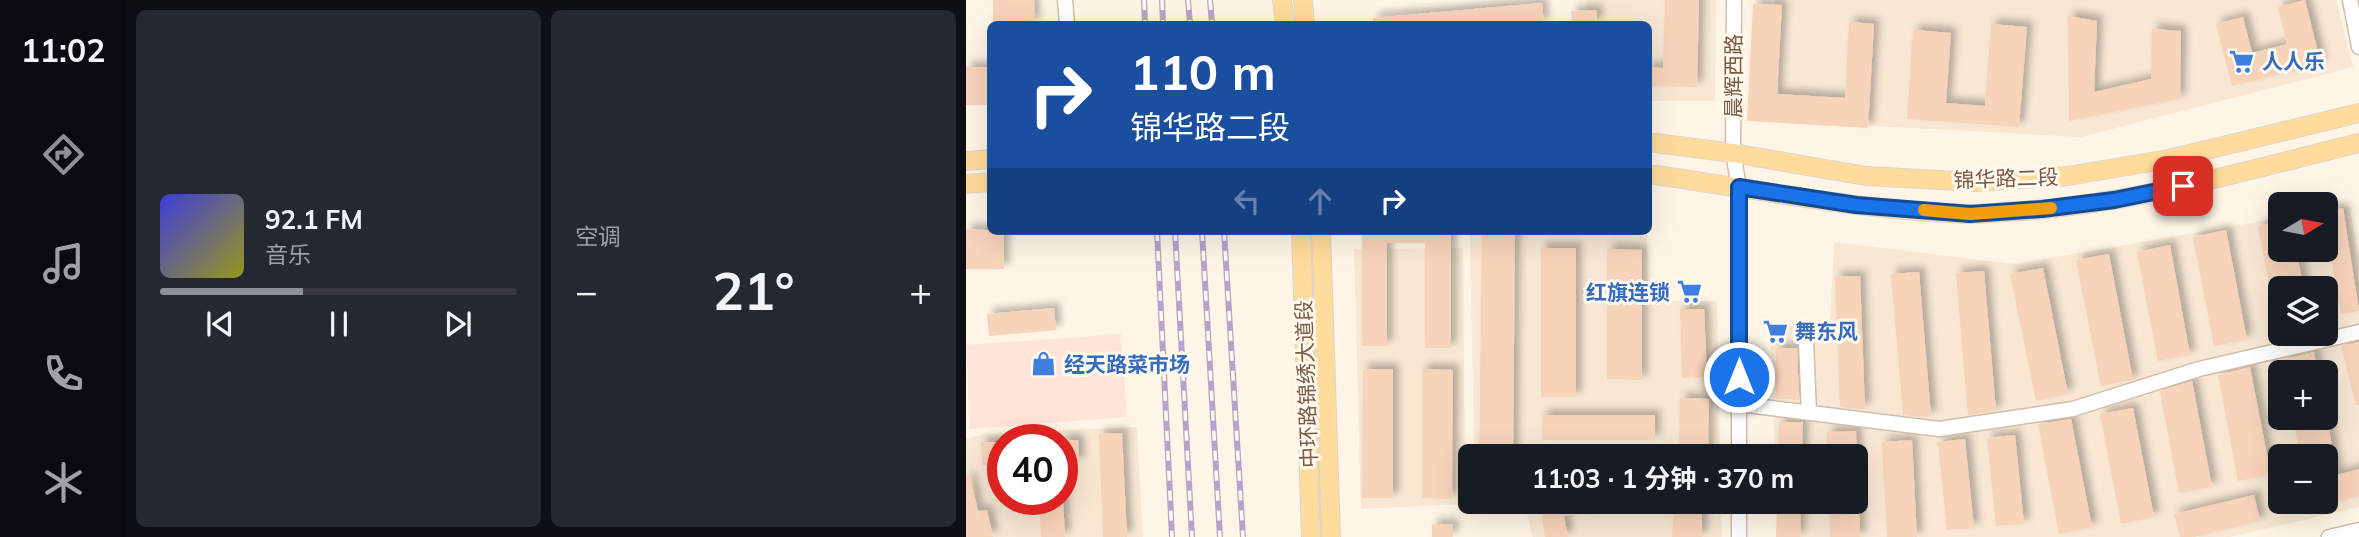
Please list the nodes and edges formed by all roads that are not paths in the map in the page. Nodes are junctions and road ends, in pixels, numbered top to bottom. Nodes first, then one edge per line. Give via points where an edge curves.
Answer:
1 (1065, 0) edge
2 (1282, 0) edge
3 (1303, 0) edge
4 (1734, 0) edge
5 (2350, 0) edge
6 (1067, 21) edge
7 (1284, 21) edge
8 (1305, 21) edge
9 (2359, 47) edge
10 (2359, 113) edge
11 (1652, 143) edge
12 (2359, 143) edge
13 (1733, 153) junction
14 (987, 159) edge
15 (966, 161) edge
16 (1652, 175) edge
17 (987, 183) edge
18 (966, 184) edge
19 (1739, 187) junction
20 (1301, 235) edge
21 (1321, 235) edge
22 (2359, 332) edge
23 (1806, 342) dead end
24 (1739, 404) junction
25 (1809, 412) junction
26 (1739, 444) edge
27 (1739, 514) edge
28 (2359, 530) edge
29 (1311, 537) edge
30 (1331, 537) edge
31 (1740, 537) edge
32 (2329, 537) edge

1 - 6 street
2 - 7 main road
3 - 8 main road
4 - 13 street, 晨辉西路
5 - 9 street
10 - 13 main road, 锦华路二段 via 2169,159 2015,180 1866,176
11 - 13 main road, 锦华路二段
12 - 19 main road, 锦华路二段 via 2183,186 2042,209 1958,213 1856,205
13 - 19 street, 晨辉西路
14 - 15 main road
16 - 19 main road, 锦华路二段
17 - 18 main road
19 - 24 street, 晨辉西路
20 - 29 main road, 中环路锦绣大道段
21 - 30 main road, 中环路锦绣大道段
22 - 25 street via 2199,369 2073,409 1939,429
23 - 25 street
24 - 25 street
24 - 26 street, 晨辉西路
27 - 31 street
28 - 32 street

